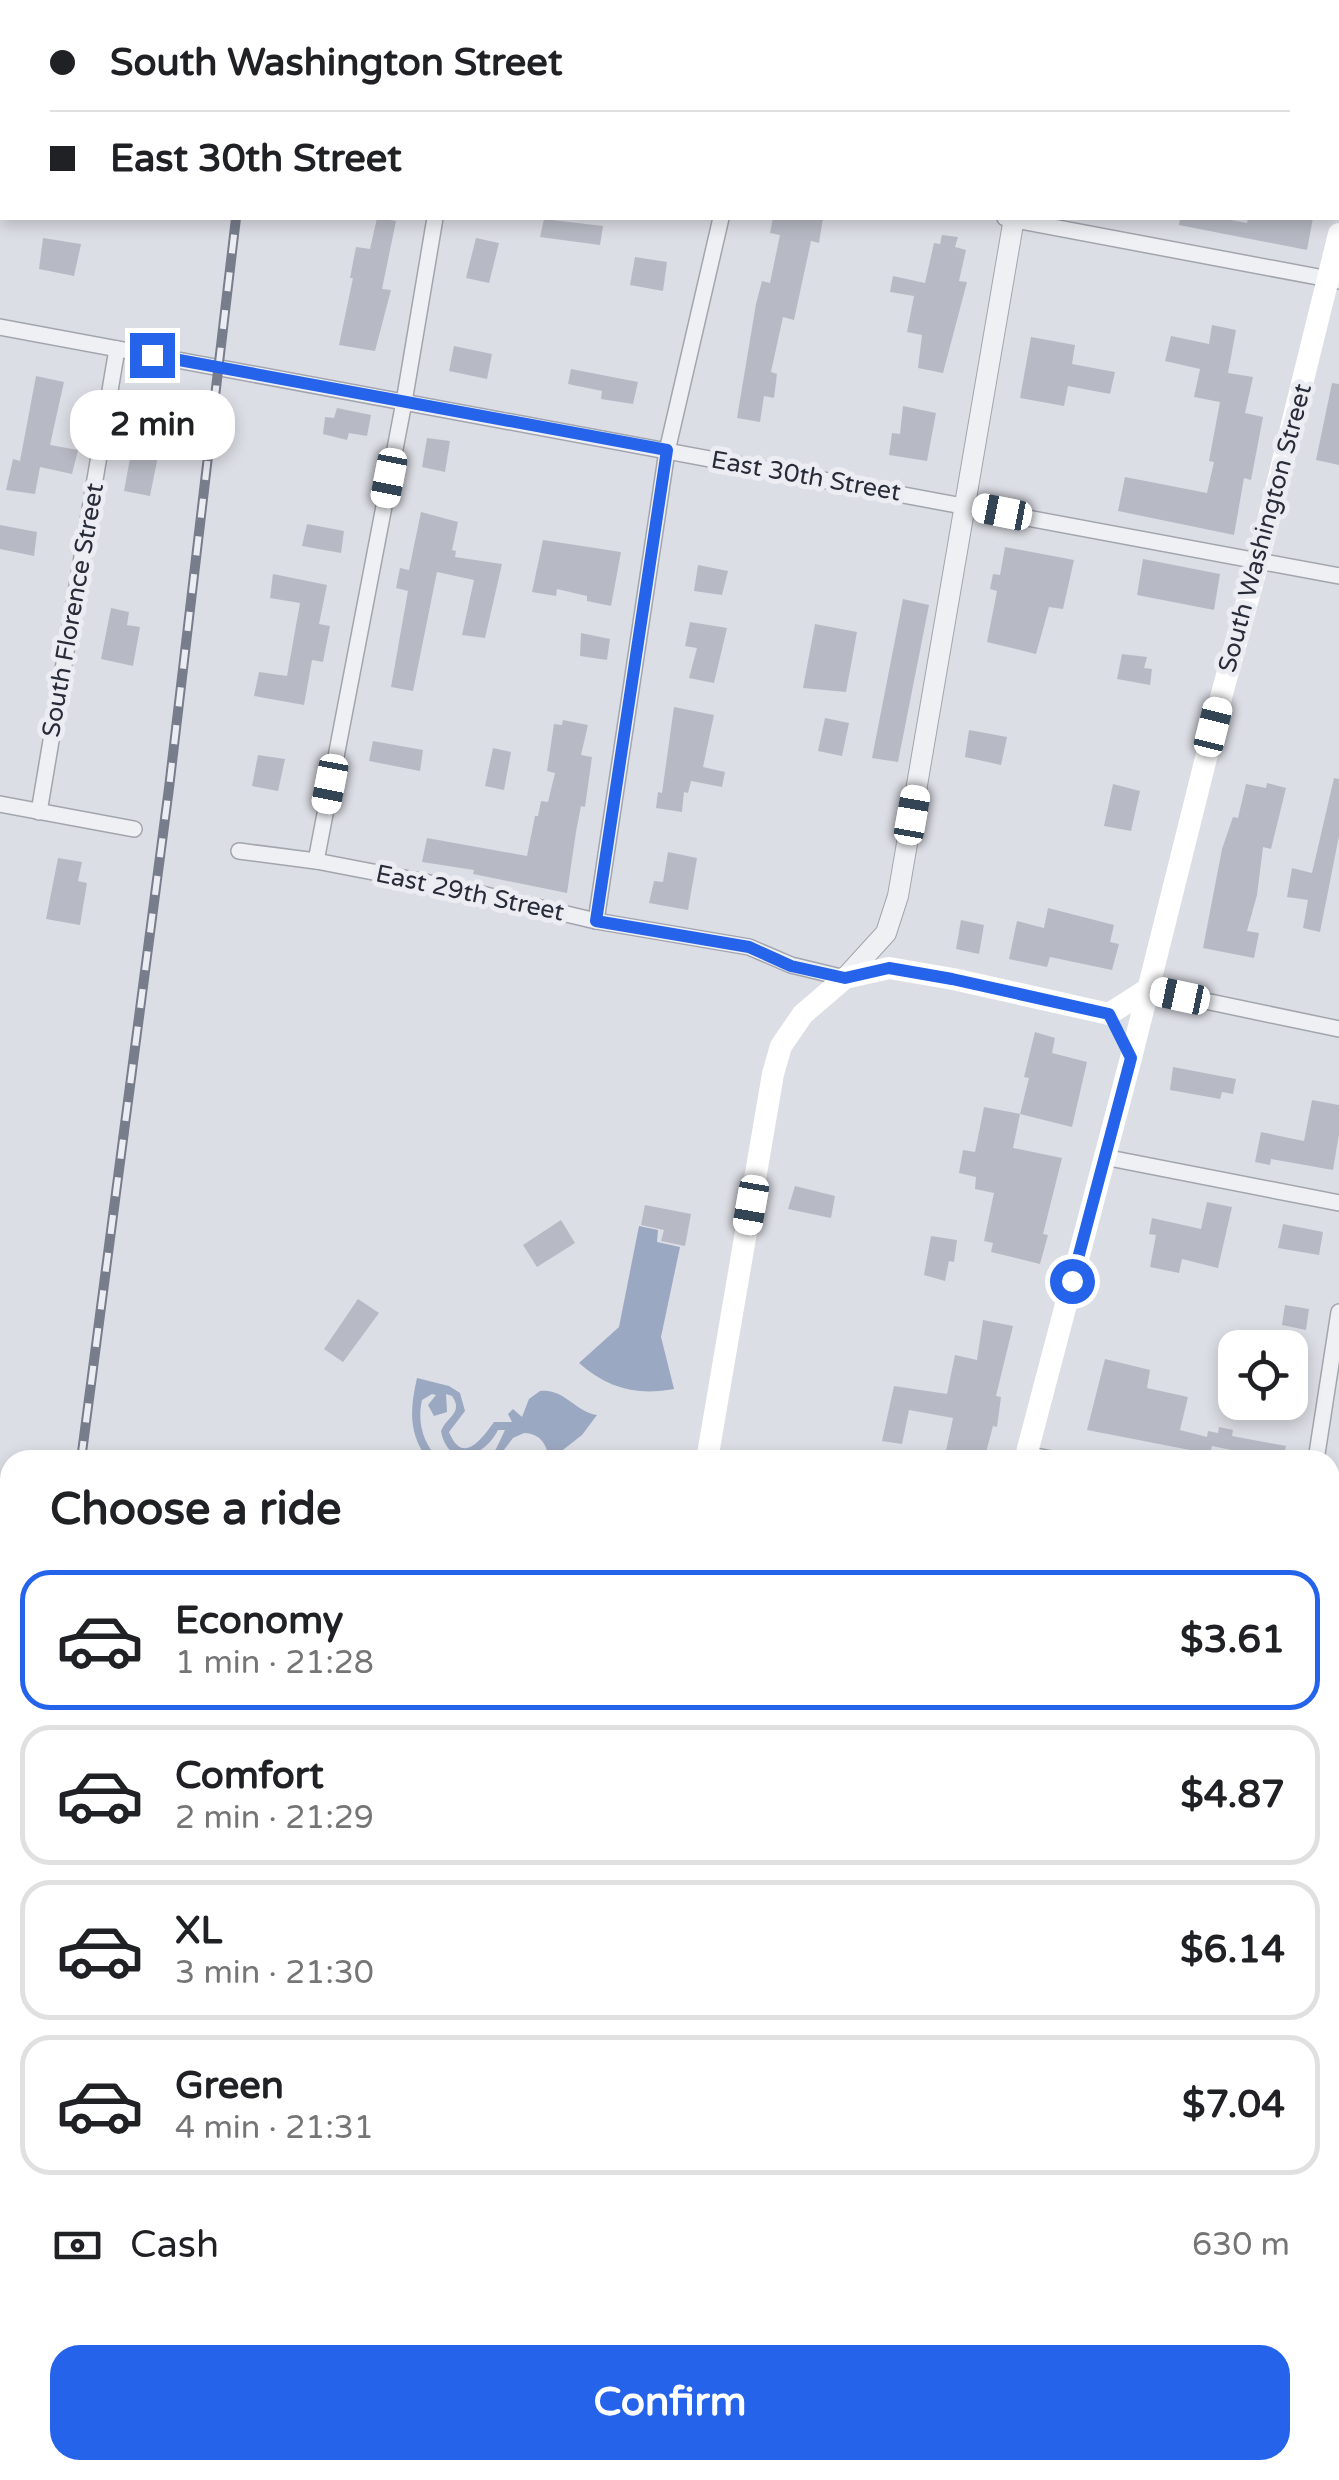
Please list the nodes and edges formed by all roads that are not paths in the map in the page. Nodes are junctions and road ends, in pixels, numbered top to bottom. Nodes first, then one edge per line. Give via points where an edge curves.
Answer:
1 (435, 220) edge
2 (721, 220) edge
3 (1011, 220) edge
4 (1021, 220) edge
5 (1339, 234) edge
6 (1334, 280) edge
7 (0, 327) edge
8 (118, 349) junction
9 (404, 402) junction
10 (667, 450) junction
11 (966, 506) junction
12 (1258, 562) junction
13 (1339, 576) edge
14 (0, 804) edge
15 (39, 812) junction
16 (134, 829) dead end
17 (239, 851) dead end
18 (316, 861) junction
19 (596, 921) junction
20 (845, 978) junction
21 (1148, 989) junction
22 (1109, 1014) junction
23 (1339, 1029) edge
24 (1131, 1058) junction
25 (1104, 1158) junction
26 (1339, 1203) edge
27 (1339, 1312) edge
28 (708, 1450) edge
29 (1028, 1450) edge
30 (1318, 1450) edge

1 - 9 street
2 - 10 street
3 - 11 street
4 - 6 street
5 - 6 main road, South Washington Street
6 - 12 main road, South Washington Street
7 - 8 street, East 30th Street
8 - 9 street, East 30th Street
8 - 15 street, South Florence Street
9 - 10 street, East 30th Street
9 - 18 street
10 - 11 street, East 30th Street
10 - 19 street
11 - 12 street, East 30th Street
11 - 20 street via 898,896 886,933
12 - 13 street, East 30th Street
12 - 21 main road, South Washington Street
14 - 15 street
15 - 16 street
17 - 18 street, East 29th Street
18 - 19 street, East 29th Street
19 - 20 street, East 29th Street via 749,947 791,966
20 - 22 main road, East 29th Street via 906,970
20 - 28 main road via 803,1014 781,1046
21 - 22 main road
21 - 23 street
21 - 24 main road, South Washington Street
22 - 24 main road
24 - 25 main road, South Washington Street
25 - 26 street
25 - 29 main road, South Washington Street
27 - 30 street

